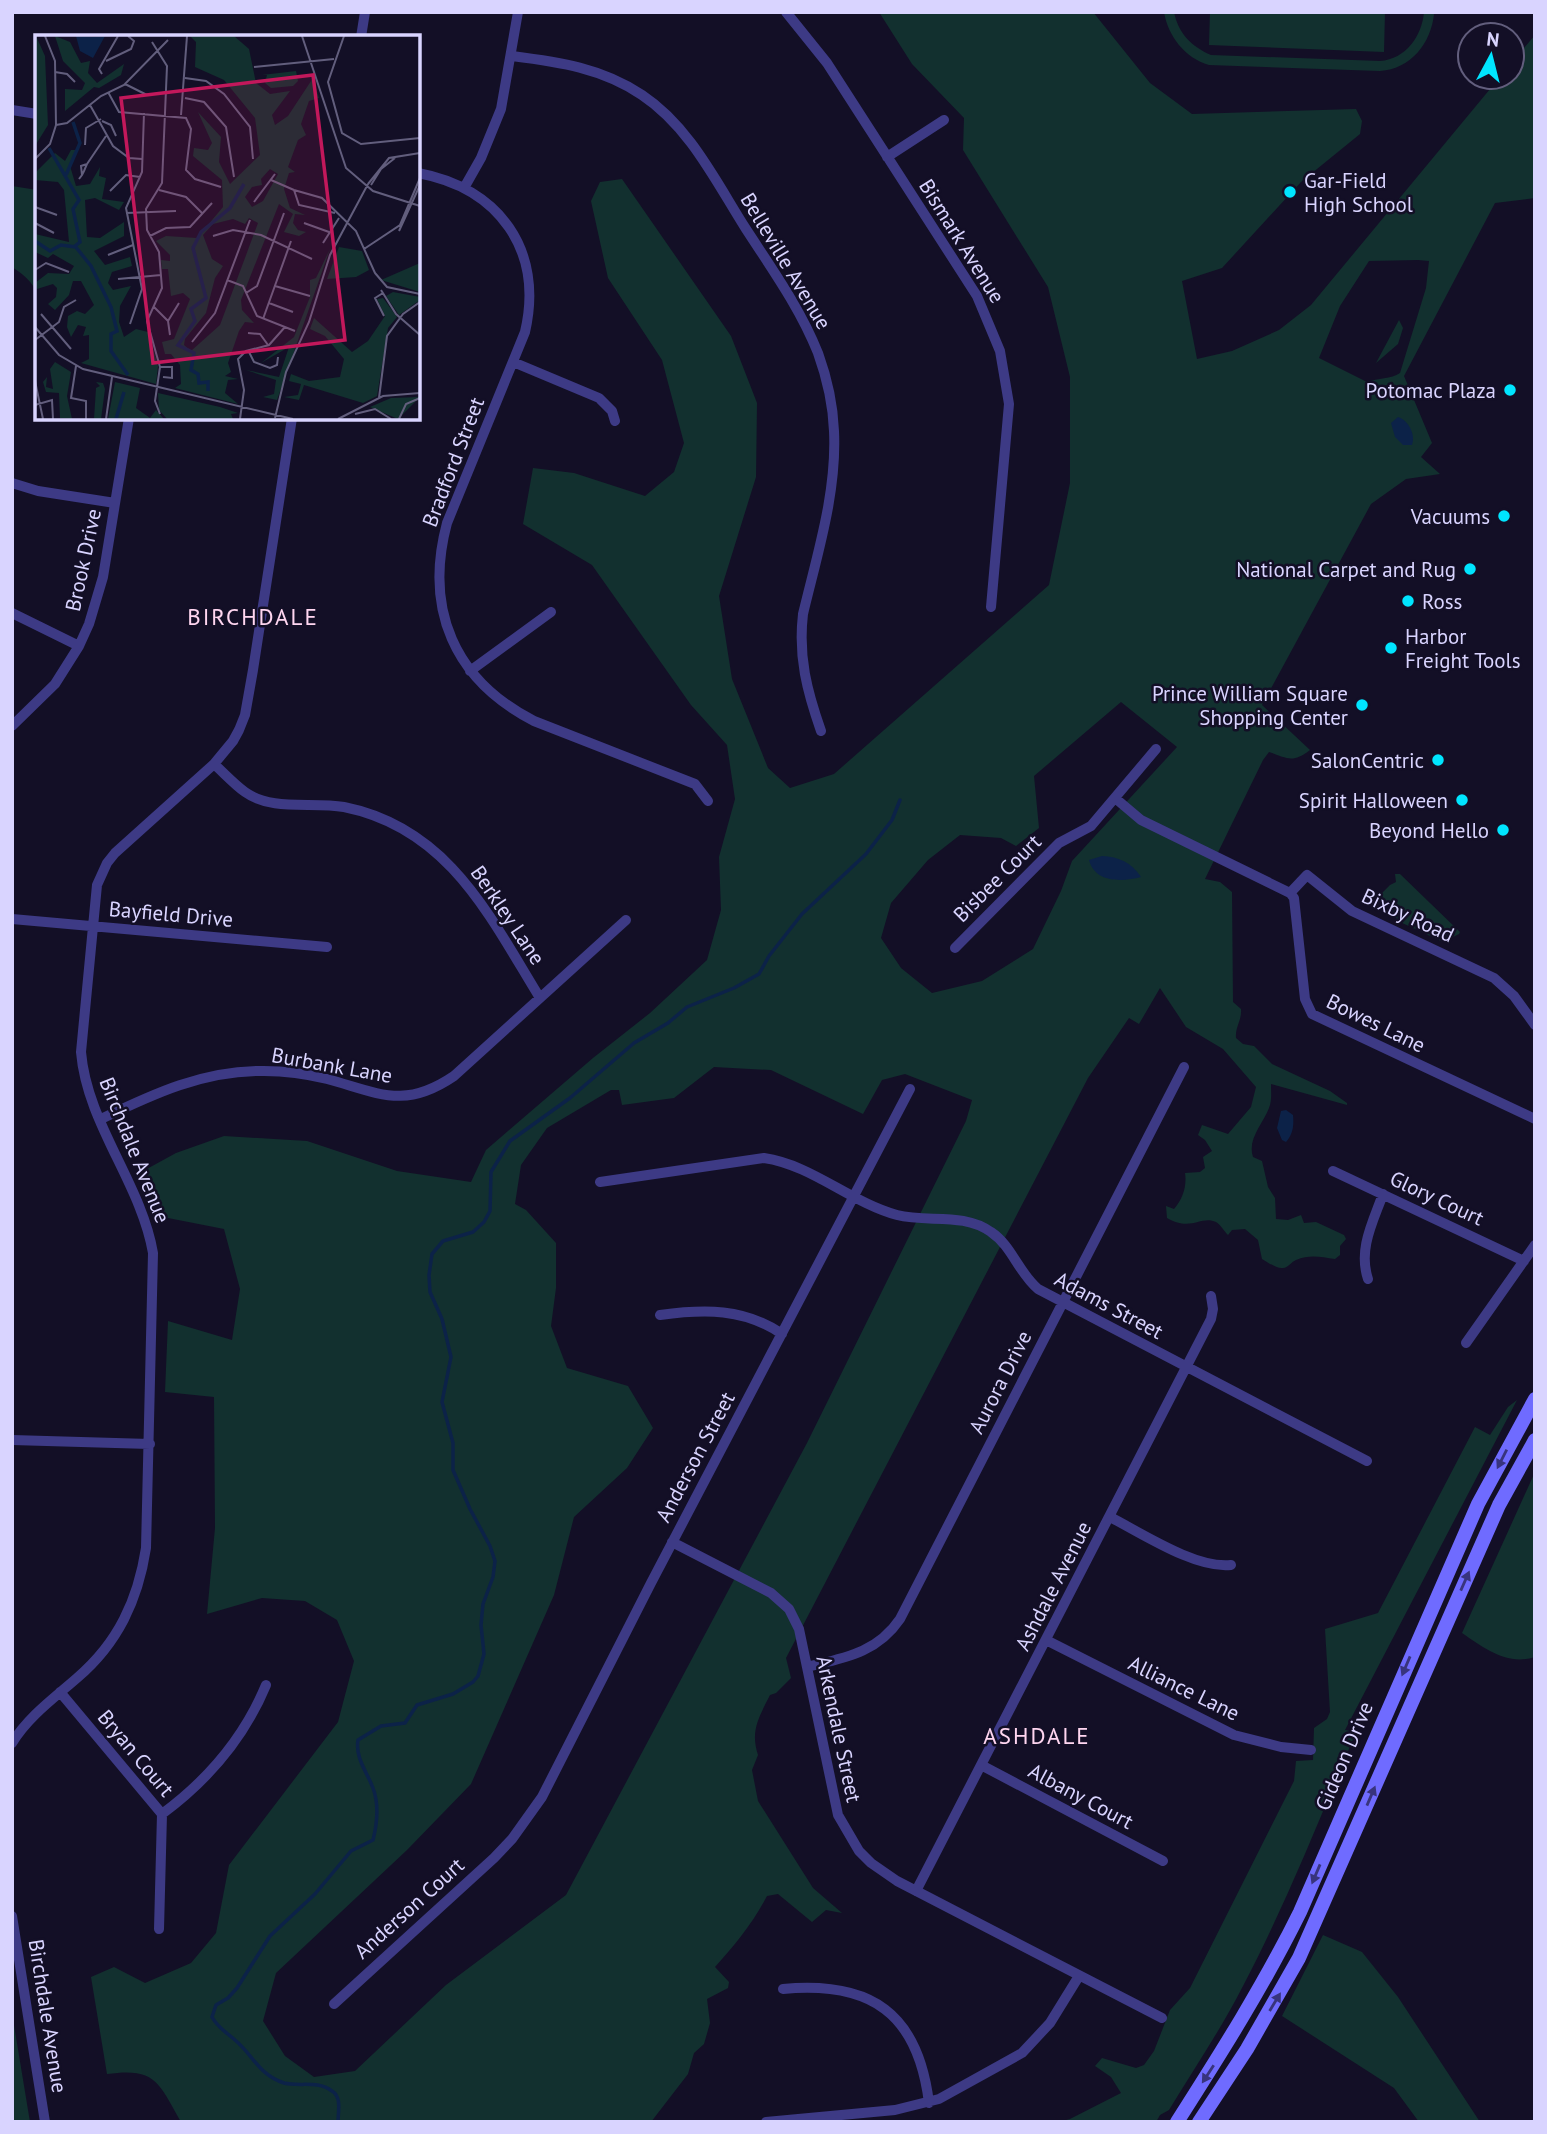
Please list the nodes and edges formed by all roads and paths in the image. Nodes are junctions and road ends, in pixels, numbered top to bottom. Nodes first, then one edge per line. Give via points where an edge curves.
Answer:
1 (365, 12) edge
2 (518, 12) edge
3 (786, 12) edge
4 (361, 35) edge
5 (512, 57) junction
6 (12, 110) edge
7 (35, 114) edge
8 (944, 120) dead end
9 (887, 157) junction
10 (420, 174) edge
11 (464, 188) junction
12 (513, 362) junction
13 (129, 420) edge
14 (292, 420) edge
15 (615, 421) dead end
16 (12, 483) edge
17 (115, 503) junction
18 (991, 607) dead end
19 (551, 612) dead end
20 (12, 613) edge
21 (79, 646) junction
22 (470, 671) junction
23 (12, 726) edge
24 (821, 732) dead end
25 (1156, 749) dead end
26 (214, 764) junction
27 (1115, 798) junction
28 (708, 801) dead end
29 (1290, 893) junction
30 (12, 919) edge
31 (626, 920) dead end
32 (92, 926) junction
33 (327, 947) dead end
34 (955, 948) dead end
35 (540, 998) junction
36 (1535, 1025) edge
37 (1184, 1067) dead end
38 (910, 1089) dead end
39 (101, 1119) junction
40 (1535, 1119) edge
41 (1333, 1171) dead end
42 (600, 1182) dead end
43 (1383, 1194) junction
44 (854, 1196) junction
45 (1535, 1245) edge
46 (1524, 1261) junction
47 (1368, 1279) dead end
48 (1211, 1296) dead end
49 (1063, 1303) junction
50 (660, 1315) dead end
51 (782, 1334) junction
52 (1466, 1343) dead end
53 (1187, 1367) junction
54 (1535, 1399) edge
55 (12, 1440) edge
56 (1535, 1440) edge
57 (150, 1444) junction
58 (1367, 1461) dead end
59 (1110, 1517) junction
60 (672, 1542) junction
61 (1231, 1565) dead end
62 (1419, 1636) junction
63 (1046, 1640) junction
64 (1438, 1643) junction
65 (807, 1667) junction
66 (266, 1685) dead end
67 (60, 1692) junction
68 (12, 1742) edge
69 (1311, 1750) dead end
70 (981, 1765) junction
71 (162, 1814) junction
72 (511, 1841) joint
73 (1163, 1861) dead end
74 (915, 1891) junction
75 (12, 1916) edge
76 (159, 1929) dead end
77 (1079, 1976) junction
78 (783, 1989) dead end
79 (334, 2004) dead end
80 (1162, 2018) dead end
81 (929, 2103) junction
82 (45, 2122) edge
83 (766, 2122) edge
84 (1177, 2122) edge
85 (1199, 2122) edge

1 - 4 street
2 - 5 street
3 - 9 street, Bismark Avenue via 827,63
5 - 11 street via 497,120
5 - 24 street, Belleville Avenue via 564,63 602,74 661,110 693,146 807,327 826,380 834,430 832,481 801,635 804,680
6 - 7 street
8 - 9 street
9 - 18 street, Bismark Avenue via 977,296 1004,372 1009,426
10 - 11 street, Bradford Street
11 - 12 street, Bradford Street via 501,217 527,262 530,312
12 - 15 street via 599,398
12 - 22 street, Bradford Street via 447,523 440,559 448,632
13 - 17 street, Brook Drive
14 - 26 street, Birchdale Avenue via 244,715 233,741
16 - 17 street
17 - 21 street, Brook Drive via 97,601
19 - 22 street
20 - 21 street
21 - 23 street, Brook Drive via 46,695
22 - 28 street, Bradford Street via 516,712 695,784
25 - 27 street, Bisbee Court
26 - 32 street, Birchdale Avenue via 107,863 97,885
26 - 35 street, Berkley Lane via 257,799 362,812 424,843 474,891
27 - 29 street via 1141,820
27 - 34 street, Bisbee Court via 1091,826 1059,843
29 - 36 street, Bixby Road via 1307,875 1352,911 1494,978
29 - 40 street, Bowes Lane via 1305,999 1312,1014
30 - 32 street, Bayfield Drive
31 - 35 street, Burbank Lane
32 - 33 street, Bayfield Drive
32 - 39 street, Birchdale Avenue via 81,1052 85,1081
35 - 39 street, Burbank Lane via 454,1076 426,1092 393,1097 293,1073 239,1072 175,1085
37 - 49 street, Aurora Drive
38 - 44 street, Anderson Street
39 - 57 street, Birchdale Avenue via 146,1222 153,1253
41 - 43 street, Glory Court
42 - 44 street, Adams Street via 764,1158 788,1163
43 - 46 street, Glory Court
43 - 47 street via 1363,1257
44 - 49 street, Adams Street via 903,1216 980,1225 1001,1240 1028,1281
44 - 51 street, Anderson Street
45 - 46 street
46 - 52 street
48 - 53 street, Ashdale Avenue via 1211,1319
49 - 53 street, Adams Street
49 - 65 street, Aurora Drive via 895,1626 864,1652
50 - 51 street via 731,1312
51 - 60 street, Anderson Street
53 - 58 street, Adams Street
53 - 59 street, Ashdale Avenue
54 -> 62 main road, Gideon Drive via 1478,1504
55 - 57 street
64 -> 56 main road, Gideon Drive via 1499,1505
57 - 67 street, Birchdale Avenue via 146,1548 137,1591 112,1642
59 - 61 street via 1197,1561
59 - 63 street, Ashdale Avenue
60 - 65 street, Arkendale Street via 781,1600 796,1620
60 - 72 street, Anderson Street via 542,1797
62 - 64 main road
62 -> 84 main road, Gideon Drive via 1300,1912 1249,2008
63 - 69 street, Alliance Lane via 1234,1735
63 - 70 street, Ashdale Avenue
85 -> 64 main road, Gideon Drive via 1299,1958
65 - 74 street, Arkendale Street via 834,1802 844,1828 871,1863
66 - 71 street via 249,1720 218,1764
67 - 68 street, Birchdale Avenue via 34,1714
67 - 71 street, Bryan Court
70 - 73 street, Albany Court
70 - 74 street, Ashdale Avenue
71 - 76 street, Bryan Court
72 - 79 street, Anderson Court
74 - 77 street, Arkendale Street
75 - 82 street, Birchdale Avenue
77 - 80 street, Arkendale Street
77 - 81 street via 1050,2023 1022,2053
78 - 81 street via 852,1992 892,2015 909,2035
81 - 83 street

